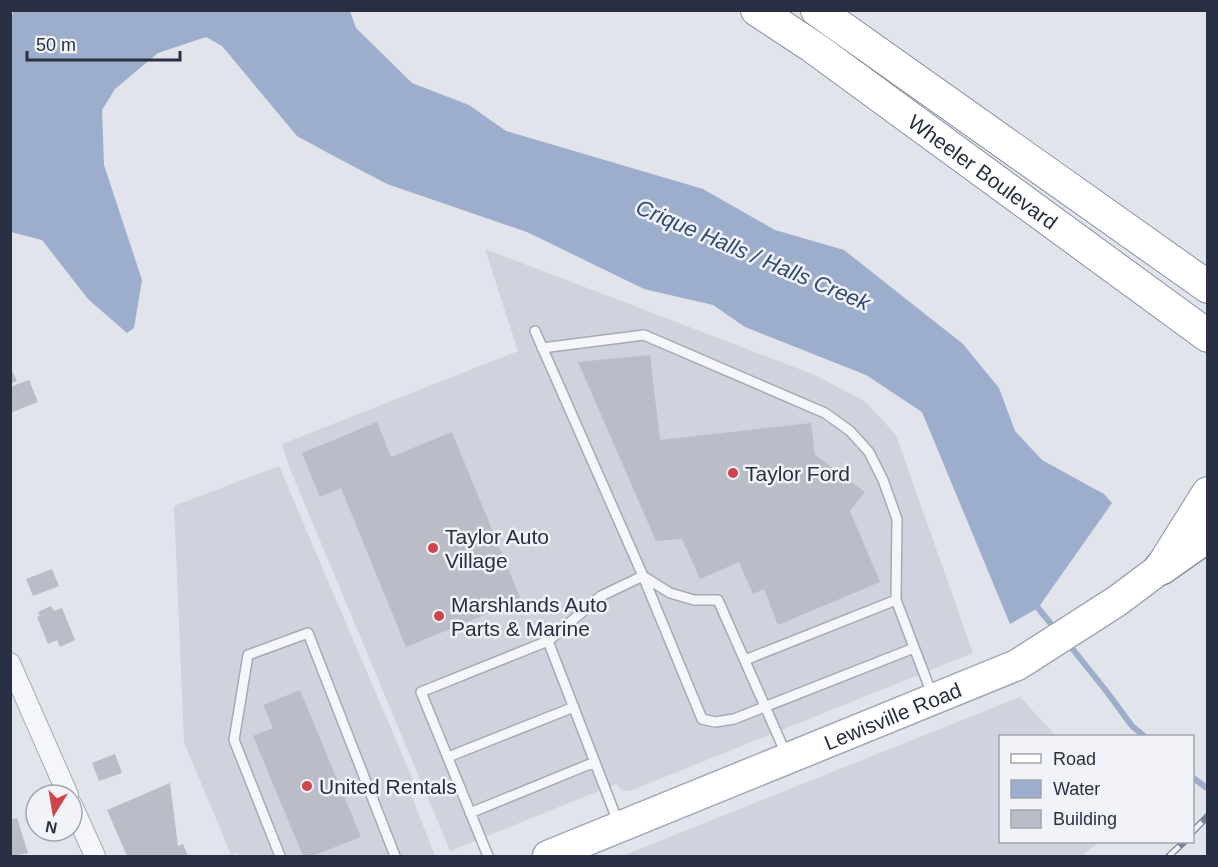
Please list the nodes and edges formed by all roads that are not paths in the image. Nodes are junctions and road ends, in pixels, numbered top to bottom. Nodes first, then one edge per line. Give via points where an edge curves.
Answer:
1 (757, 10) edge
2 (817, 10) edge
3 (1203, 281) edge
4 (535, 332) dead end
5 (1205, 335) edge
6 (542, 348) junction
7 (1208, 493) edge
8 (1208, 522) edge
9 (1208, 535) edge
10 (1161, 568) junction
11 (643, 576) junction
12 (896, 600) junction
13 (548, 641) junction
14 (914, 648) junction
15 (745, 660) junction
16 (10, 663) edge
17 (933, 699) junction
18 (19, 705) edge
19 (765, 706) junction
20 (574, 707) junction
21 (448, 757) junction
22 (788, 759) junction
23 (595, 762) junction
24 (61, 783) edge
25 (470, 813) junction
26 (620, 827) junction
27 (84, 832) edge
28 (95, 856) edge
29 (280, 856) edge
30 (395, 856) edge
31 (488, 856) edge
32 (548, 856) edge

1 - 5 highway, Wheeler Boulevard
2 - 3 highway, Wheeler Boulevard
4 - 6 lane
6 - 11 lane
6 - 12 lane via 644,335 825,413 850,431 869,452 884,480 897,519
7 - 10 highway
8 - 10 main road, Lewisville Road
9 - 10 highway
10 - 17 main road, Lewisville Road via 1017,665
11 - 13 lane via 601,596
11 - 15 lane via 670,593 694,600 718,600
11 - 19 lane via 702,718 715,722 734,719
12 - 14 lane
12 - 15 lane
13 - 20 lane
13 - 21 lane via 421,692
14 - 17 lane
14 - 19 lane
15 - 19 lane
16 - 18 street
17 - 22 main road, Lewisville Road
18 - 24 street
19 - 22 lane
20 - 21 lane
20 - 23 lane
21 - 25 lane
22 - 26 main road, Lewisville Road
23 - 25 lane
23 - 26 lane
25 - 31 lane
26 - 32 main road, Lewisville Road
27 - 28 street
29 - 30 lane via 234,740 248,654 308,633

